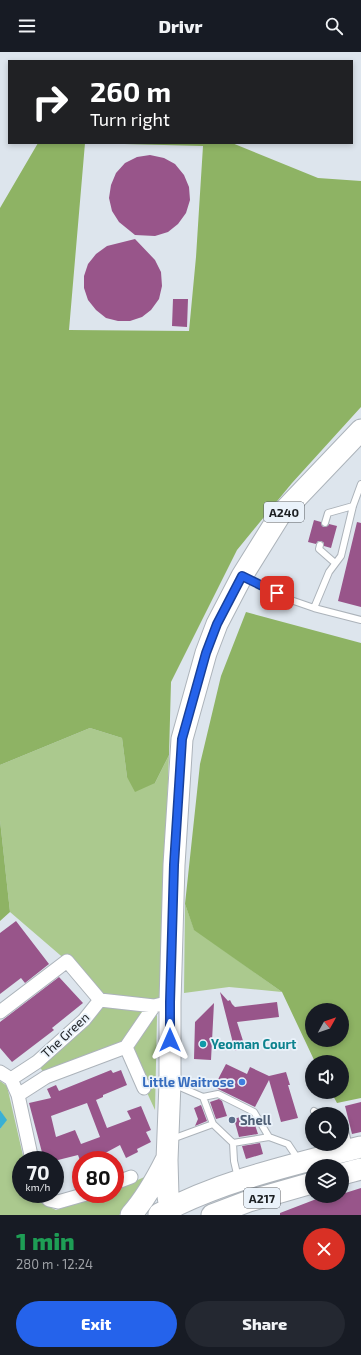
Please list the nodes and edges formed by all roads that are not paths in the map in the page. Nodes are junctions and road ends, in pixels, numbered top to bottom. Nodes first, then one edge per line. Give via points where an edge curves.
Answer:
1 (361, 430) edge
2 (361, 484) edge
3 (353, 506) junction
4 (325, 523) dead end
5 (320, 545) dead end
6 (336, 563) junction
7 (242, 576) junction
8 (314, 608) junction
9 (361, 620) edge
10 (100, 1000) junction
11 (162, 1004) junction
12 (0, 1012) edge
13 (126, 1047) junction
14 (37, 1062) junction
15 (0, 1072) edge
16 (46, 1078) junction
17 (12, 1079) junction
18 (170, 1083) junction
19 (144, 1088) dead end
20 (18, 1095) junction
21 (204, 1097) junction
22 (213, 1124) junction
23 (269, 1137) junction
24 (349, 1139) edge
25 (233, 1143) junction
26 (355, 1149) edge
27 (167, 1150) junction
28 (30, 1151) edge
29 (301, 1163) junction
30 (361, 1169) edge
31 (349, 1172) edge
32 (131, 1177) dead end
33 (124, 1180) edge
34 (239, 1180) junction
35 (305, 1185) edge
36 (206, 1191) junction
37 (167, 1213) edge
38 (131, 1215) edge
39 (212, 1215) edge

1 - 7 highway, A240 via 280,515
2 - 3 lane
3 - 4 lane via 328,513
3 - 6 lane via 341,556
5 - 6 lane via 319,549
6 - 8 lane via 329,572
7 - 8 lane via 288,599
7 - 11 highway, A240 via 217,624 206,653 182,739
8 - 9 lane
10 - 11 street
10 - 12 street, The Green via 66,961
10 - 14 street, The Green via 84,1020
11 - 13 street
11 - 18 highway, A240
13 - 16 street, The Green
13 - 19 street
14 - 16 street, The Green
14 - 17 street, The Green
15 - 17 street
16 - 20 street, The Green
17 - 20 street
18 - 21 lane
18 - 27 highway, A240
20 - 28 street
21 - 22 lane
21 - 23 lane via 218,1094 254,1112
22 - 25 lane
22 - 27 lane
23 - 25 lane
23 - 29 lane via 288,1144
24 - 26 lane
25 - 34 lane
26 - 29 highway, A217
27 - 36 highway via 173,1175 182,1185
27 - 37 highway, A240
27 - 38 highway via 156,1180
29 - 34 highway, A217
30 - 31 highway
32 - 33 street
34 - 36 highway, A217
35 - 39 highway, A217
36 - 37 highway, A217

